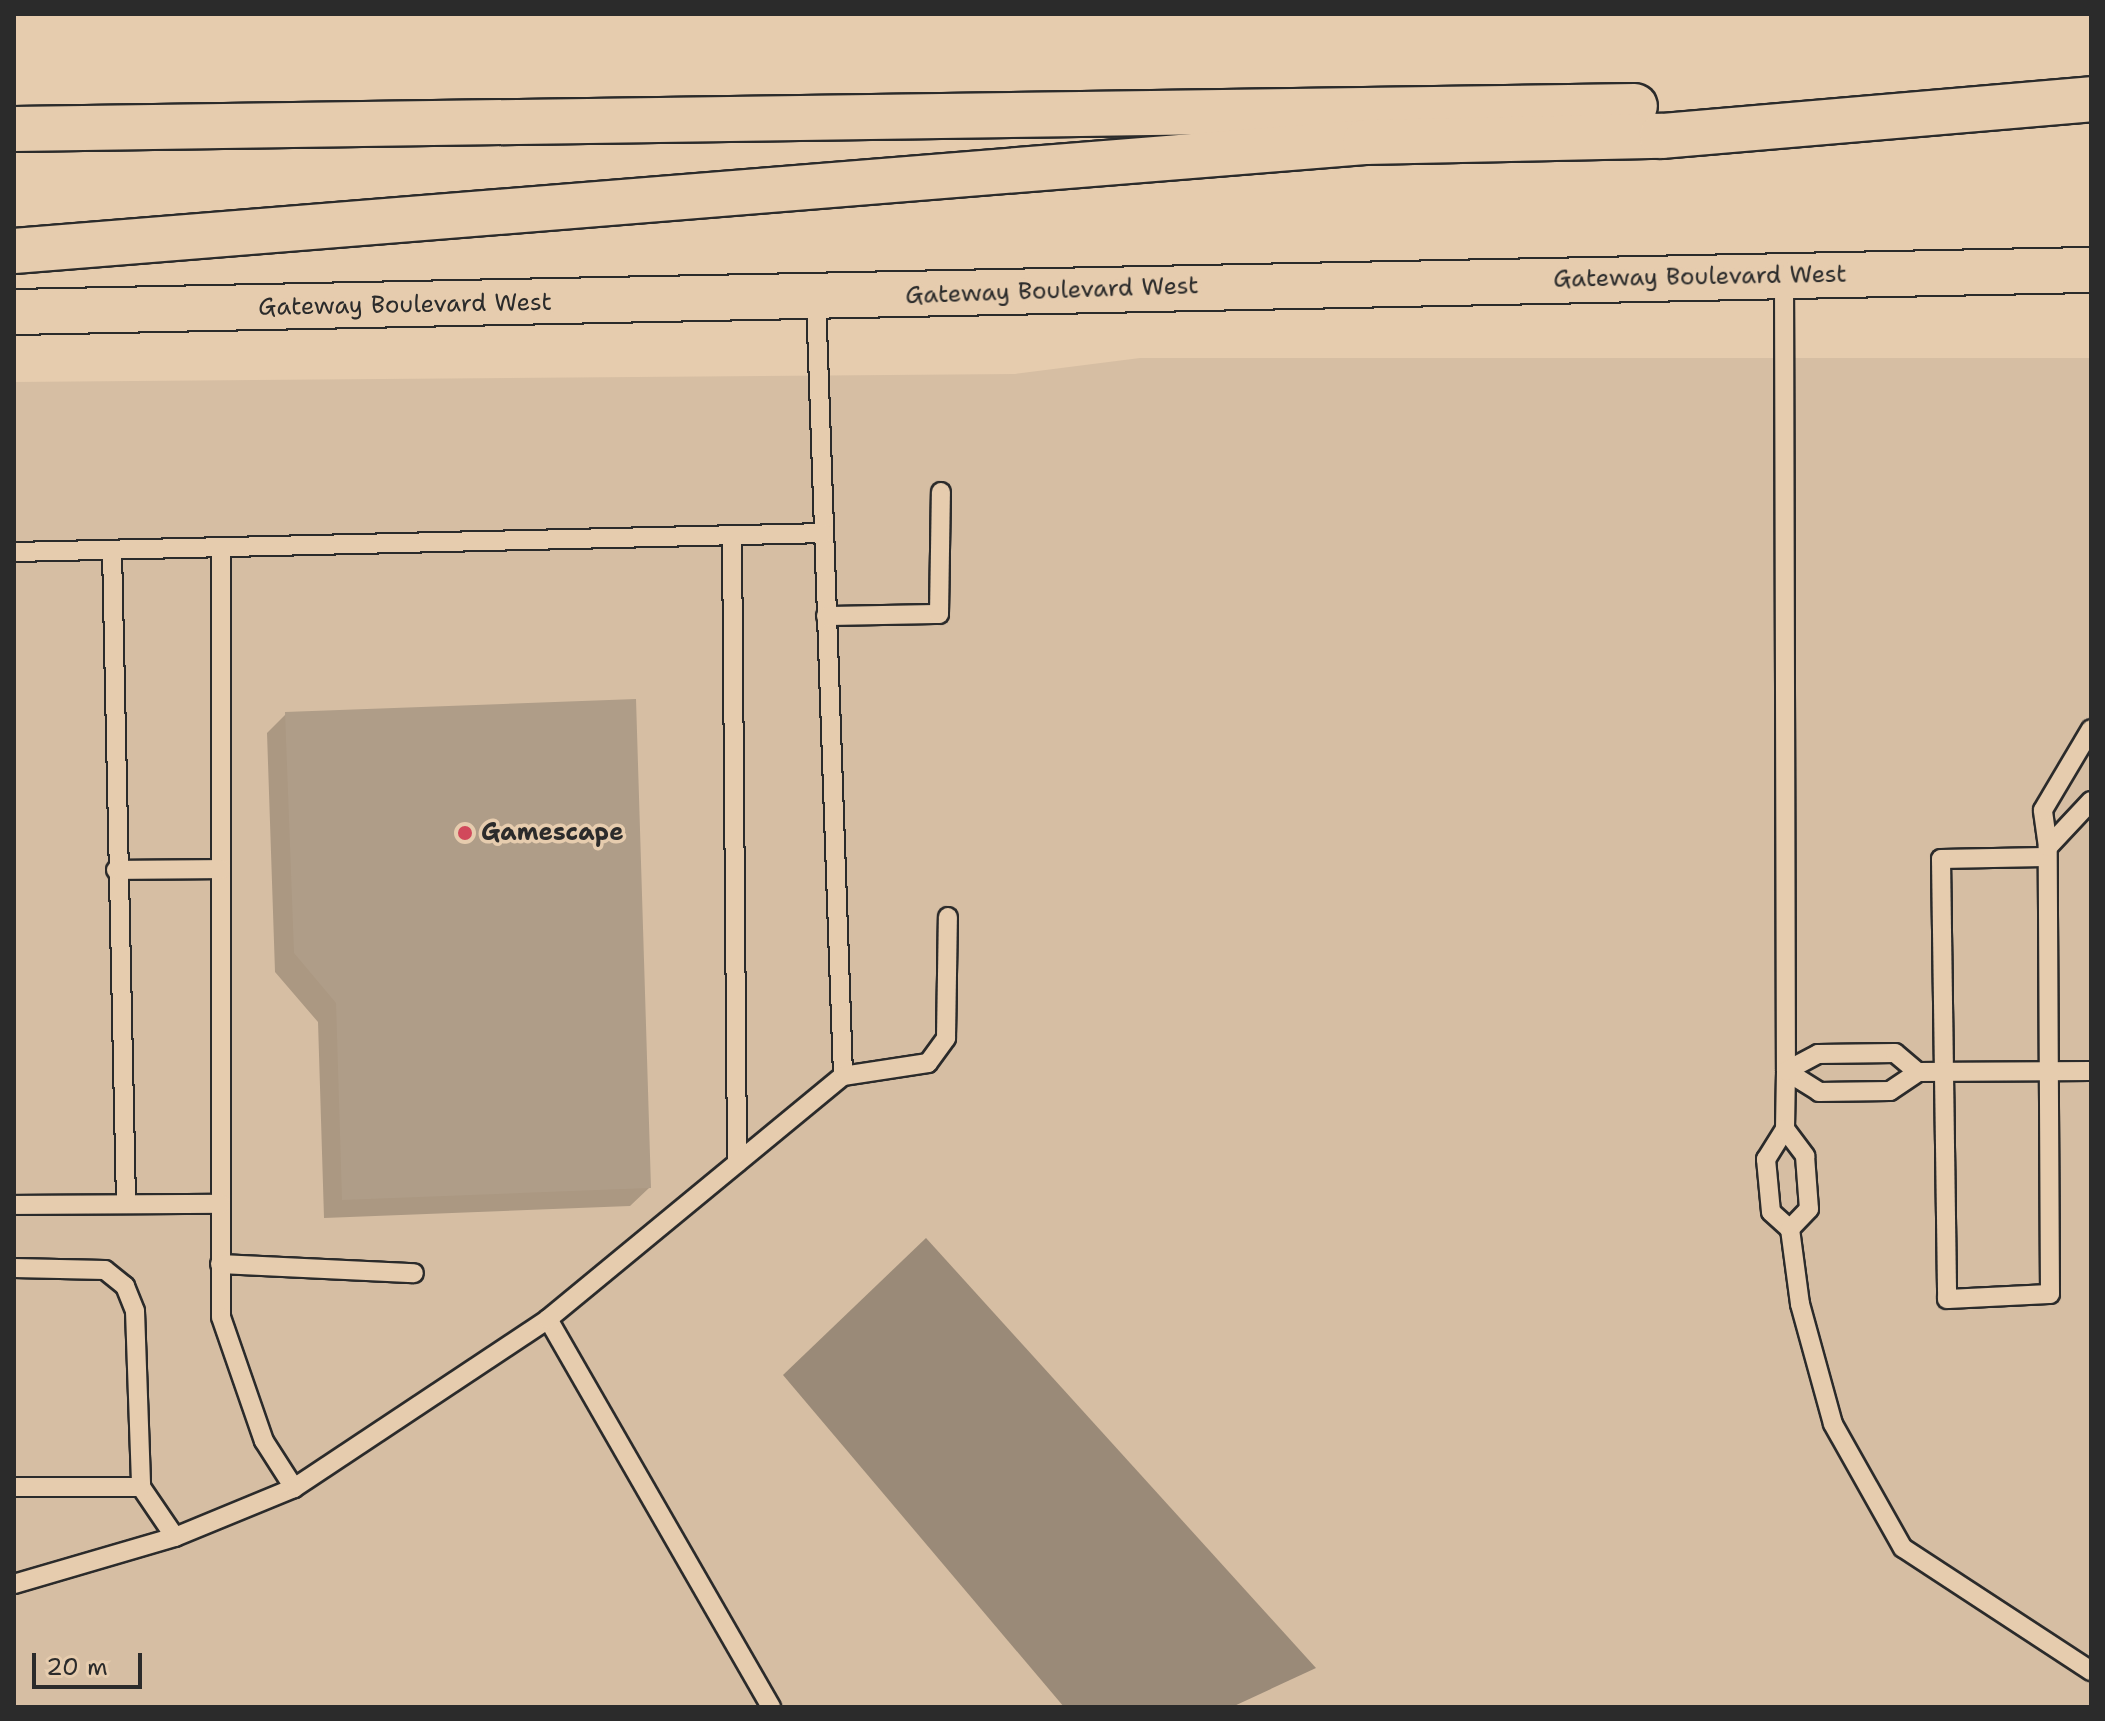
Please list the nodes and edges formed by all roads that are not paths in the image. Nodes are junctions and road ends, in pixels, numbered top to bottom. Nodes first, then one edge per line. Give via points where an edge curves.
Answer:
1 (2091, 99) edge
2 (14, 129) edge
3 (14, 251) edge
4 (2091, 270) edge
5 (1784, 276) junction
6 (816, 298) junction
7 (14, 312) edge
8 (941, 492) dead end
9 (824, 533) junction
10 (732, 535) junction
11 (221, 547) junction
12 (112, 550) junction
13 (14, 552) edge
14 (826, 616) junction
15 (2091, 729) edge
16 (2091, 801) edge
17 (2046, 852) junction
18 (221, 869) junction
19 (116, 870) junction
20 (948, 917) dead end
21 (2046, 1069) junction
22 (1786, 1071) junction
23 (2091, 1071) edge
24 (1918, 1072) junction
25 (1944, 1072) junction
26 (843, 1076) junction
27 (1785, 1129) junction
28 (737, 1163) junction
29 (126, 1204) junction
30 (221, 1204) junction
31 (14, 1205) edge
32 (1790, 1229) junction
33 (220, 1264) junction
34 (14, 1268) edge
35 (414, 1273) dead end
36 (548, 1319) junction
37 (14, 1487) edge
38 (141, 1487) junction
39 (294, 1488) junction
40 (175, 1537) junction
41 (14, 1584) edge
42 (2091, 1671) edge
43 (771, 1707) edge

1 - 2 main road
1 - 3 main road via 1662,136 1365,142
4 - 5 main road, Gateway Boulevard West
5 - 6 main road, Gateway Boulevard West
5 - 22 lane
6 - 7 main road, Gateway Boulevard West
6 - 9 lane
8 - 14 lane via 939,614
9 - 10 lane
9 - 14 lane
10 - 11 lane
10 - 28 lane
11 - 12 lane
11 - 18 lane
12 - 13 lane
12 - 19 lane via 120,756
14 - 26 lane
15 - 17 lane via 2043,810
16 - 17 lane
17 - 21 lane
17 - 25 lane via 1941,859
18 - 19 lane
18 - 30 lane
19 - 29 lane
20 - 26 lane via 946,1038 928,1063
21 - 23 lane
21 - 25 lane
21 - 25 lane via 2050,1294 1947,1299
22 - 24 lane via 1818,1054 1895,1053
22 - 24 lane via 1819,1092 1890,1091
22 - 27 lane
24 - 25 lane
26 - 28 lane
27 - 32 lane via 1766,1159 1771,1212
27 - 32 lane via 1805,1156 1809,1209
28 - 36 lane
29 - 30 lane
29 - 31 lane
30 - 33 lane
32 - 42 lane via 1800,1304 1833,1424 1903,1548
33 - 35 lane
33 - 39 lane via 221,1317 264,1441
34 - 38 lane via 105,1270 125,1286 135,1311
36 - 39 lane
36 - 43 lane
37 - 38 lane
38 - 40 lane
39 - 40 lane
40 - 41 lane

